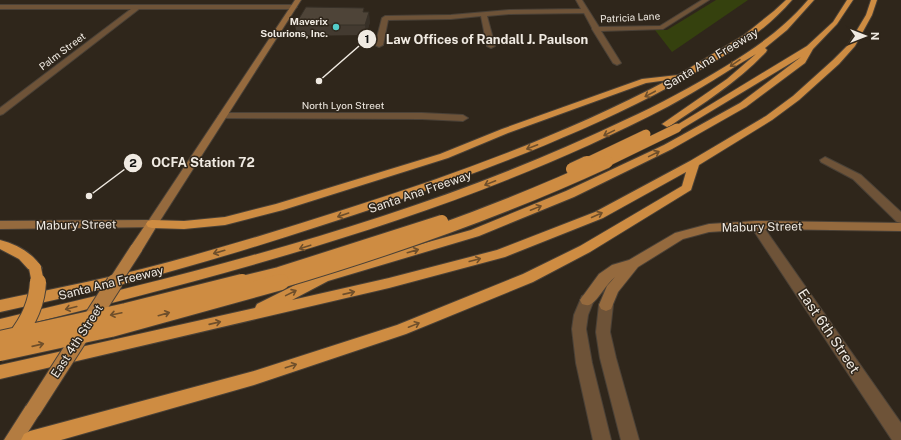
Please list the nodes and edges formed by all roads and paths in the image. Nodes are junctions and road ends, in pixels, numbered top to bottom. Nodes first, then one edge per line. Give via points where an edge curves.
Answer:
1 (578, 0) edge
2 (706, 0) edge
3 (789, 0) edge
4 (811, 0) edge
5 (850, 0) edge
6 (874, 0) edge
7 (296, 3) edge
8 (0, 7) edge
9 (137, 7) junction
10 (585, 11) junction
11 (484, 15) junction
12 (595, 29) junction
13 (768, 42) junction
14 (379, 46) dead end
15 (491, 46) dead end
16 (810, 48) junction
17 (617, 63) dead end
18 (684, 75) junction
19 (4, 106) edge
20 (0, 112) edge
21 (223, 116) junction
22 (463, 118) dead end
23 (672, 126) junction
24 (825, 160) dead end
25 (694, 163) junction
26 (901, 220) edge
27 (152, 224) junction
28 (0, 225) edge
29 (756, 225) junction
30 (901, 227) edge
31 (0, 244) edge
32 (633, 264) junction
33 (586, 300) joint
34 (606, 304) joint
35 (0, 306) edge
36 (243, 317) junction
37 (0, 325) edge
38 (0, 339) edge
39 (0, 354) edge
40 (0, 372) edge
41 (901, 438) edge
42 (13, 440) edge
43 (30, 440) edge
44 (602, 440) edge
45 (630, 440) edge

1 - 10 street
2 - 12 street, Patricia Lane via 661,28
3 - 18 highway, Santa Ana Freeway via 764,23 735,44
4 - 13 highway, Santa Ana Freeway
5 - 16 highway via 835,23
6 - 25 highway via 869,15 851,46 817,81 769,118
7 - 9 street
7 - 21 main road, East 4th Street
8 - 9 street
9 - 19 street, Palm Street
10 - 11 street via 509,12
10 - 12 street
11 - 14 street via 385,18
11 - 15 street
12 - 17 street
13 - 23 highway via 756,58 729,82
13 -> 37 highway, Santa Ana Freeway via 716,76 608,134 453,198 283,253 132,294
16 - 23 highway
36 -> 16 highway via 324,277 475,233 570,194 668,147 743,105 802,61
18 - 27 highway via 645,81 444,156 279,207 225,221 184,225
18 -> 35 highway, Santa Ana Freeway via 621,109 553,139 333,218 141,274
19 - 20 street, Palm Street
21 - 22 street, North Lyon Street
21 - 27 main road, East 4th Street
23 -> 38 highway, bridge via 488,206 397,236 279,273 126,312
39 -> 23 highway, bridge via 126,325 283,281 408,242 494,211 592,170
24 - 26 street via 857,177
36 -> 25 highway via 500,254 599,215
43 -> 25 highway via 254,378 401,330 528,278 591,245 687,188
27 - 28 main road, Mabury Street
27 - 42 main road, East 4th Street, bridge
29 - 30 main road, Mabury Street
29 - 32 main road, Mabury Street via 709,228 679,236
29 - 41 street, East 6th Street
31 - 39 highway, bridge via 24,256 35,268 38,283 33,306 21,331
32 - 33 main road, Mabury Street via 617,268 604,278
32 - 34 main road, Mabury Street via 612,290
33 - 44 street via 579,329 584,363
34 - 45 street via 603,332
40 -> 36 highway

